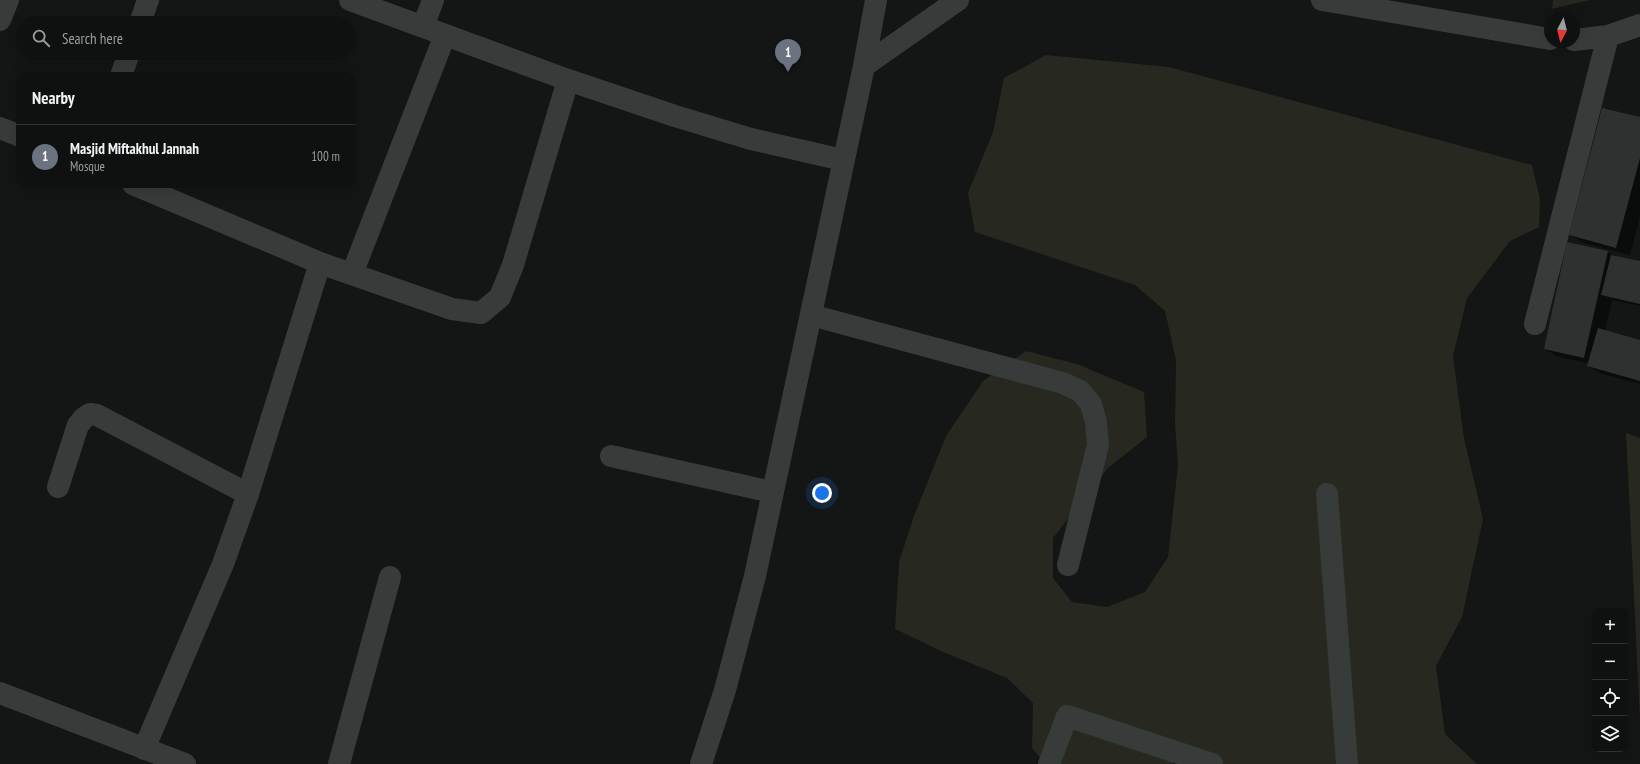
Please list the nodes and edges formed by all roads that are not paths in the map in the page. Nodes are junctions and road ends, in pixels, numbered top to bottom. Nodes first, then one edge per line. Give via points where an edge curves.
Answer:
1 (8, 0) edge
2 (148, 0) edge
3 (350, 0) edge
4 (433, 0) edge
5 (876, 0) edge
6 (958, 0) edge
7 (1322, 0) edge
8 (373, 3) edge
9 (142, 16) edge
10 (0, 20) edge
11 (1640, 25) edge
12 (423, 27) junction
13 (445, 35) junction
14 (1608, 36) junction
15 (1544, 38) edge
16 (1580, 39) edge
17 (127, 60) edge
18 (864, 66) junction
19 (122, 72) edge
20 (568, 80) junction
21 (0, 128) edge
22 (16, 134) edge
23 (844, 160) junction
24 (142, 188) edge
25 (320, 263) junction
26 (352, 274) junction
27 (811, 315) junction
28 (1535, 324) dead end
29 (611, 456) dead end
30 (58, 487) dead end
31 (772, 492) junction
32 (248, 494) junction
33 (1327, 494) dead end
34 (1068, 565) dead end
35 (390, 577) dead end
36 (0, 693) edge
37 (144, 749) junction
38 (185, 764) edge
39 (339, 764) edge
40 (701, 764) edge
41 (1049, 764) edge
42 (1212, 764) edge
43 (1346, 764) edge

1 - 10 street
2 - 9 street
3 - 8 street
4 - 12 street
5 - 18 street
6 - 18 street
7 - 15 street
8 - 12 street
11 - 14 street
12 - 13 street
13 - 20 street
13 - 26 street
14 - 16 street
14 - 28 street
17 - 19 street
18 - 23 street
20 - 23 street via 751,139
20 - 26 street via 513,265 500,297 480,313 452,309
21 - 22 street
23 - 27 street
24 - 25 street
25 - 26 street
25 - 32 street
27 - 31 street
27 - 34 street via 1062,383 1080,391 1091,404 1098,445
29 - 31 street
30 - 32 street via 78,426 90,414
31 - 40 street via 755,576 727,683
32 - 37 street via 223,564
33 - 43 street
35 - 39 street
36 - 37 street
37 - 38 street
41 - 42 street via 1067,716

